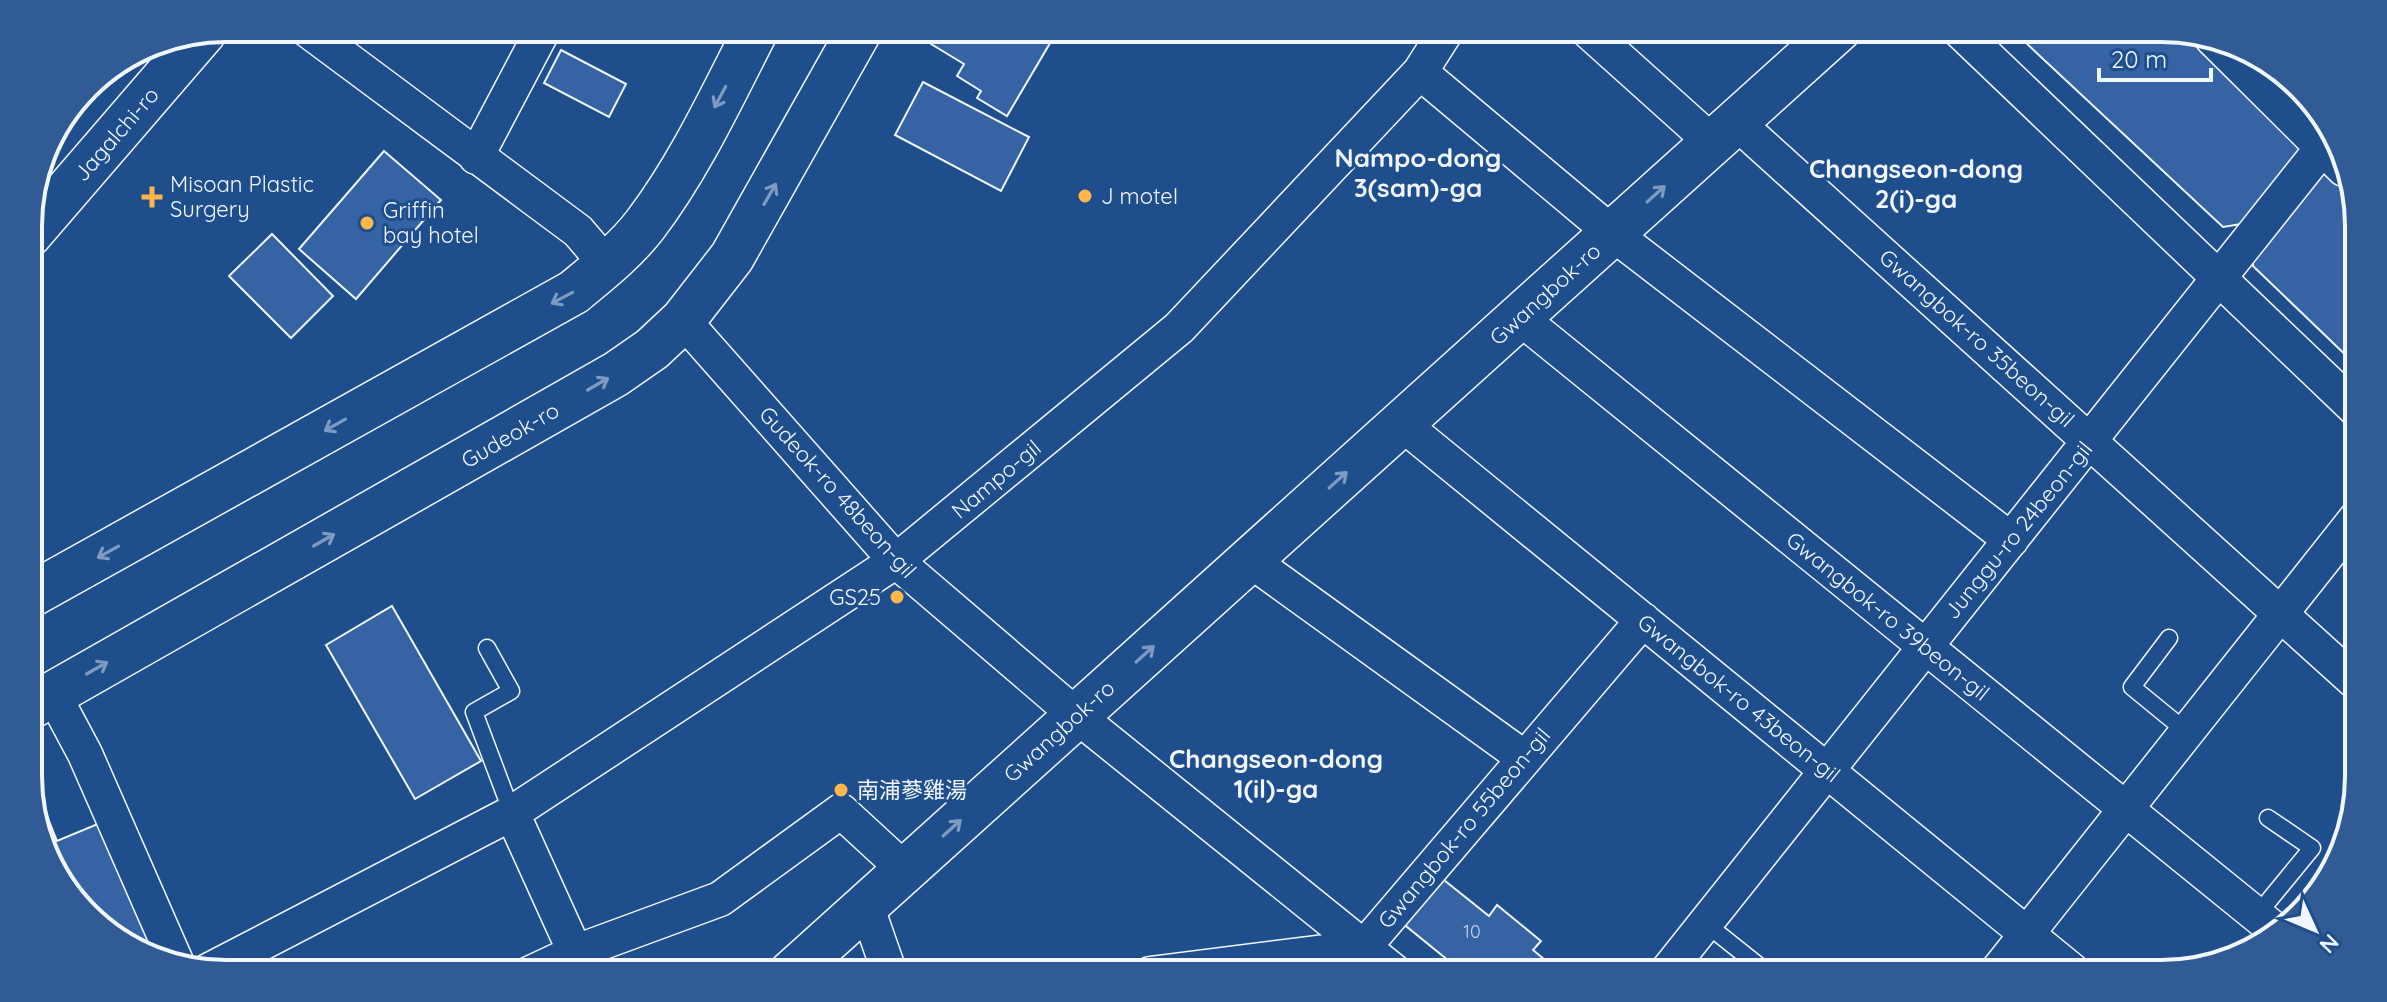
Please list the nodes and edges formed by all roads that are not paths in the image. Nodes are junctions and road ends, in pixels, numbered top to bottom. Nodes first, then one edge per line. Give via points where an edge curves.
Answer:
1 (324, 42) edge
2 (537, 42) edge
3 (750, 42) edge
4 (853, 42) edge
5 (1439, 42) edge
6 (1604, 42) edge
7 (1825, 42) edge
8 (1972, 42) edge
9 (192, 46) edge
10 (2231, 56) edge
11 (1420, 72) junction
12 (1725, 132) junction
13 (2325, 144) edge
14 (2330, 154) edge
15 (476, 157) junction
16 (42, 220) edge
17 (1612, 233) junction
18 (607, 265) junction
19 (2219, 277) junction
20 (1519, 317) junction
21 (683, 320) junction
22 (2345, 398) edge
23 (1401, 423) junction
24 (2090, 440) junction
25 (2345, 532) edge
26 (2011, 540) junction
27 (1250, 560) junction
28 (896, 561) junction
29 (42, 589) edge
30 (2280, 615) junction
31 (1643, 620) junction
32 (2169, 638) dead end
33 (1925, 646) junction
34 (487, 648) dead end
35 (2345, 673) edge
36 (42, 699) edge
37 (42, 701) edge
38 (1077, 716) junction
39 (2187, 732) junction
40 (1523, 757) junction
41 (1827, 770) junction
42 (2126, 809) junction
43 (512, 813) junction
44 (2268, 818) dead end
45 (905, 870) junction
46 (866, 905) junction
47 (1705, 923) junction
48 (2268, 924) edge
49 (2027, 933) junction
50 (1364, 947) junction
51 (171, 951) edge
52 (229, 960) edge
53 (580, 960) edge
54 (588, 960) edge
55 (805, 960) edge
56 (885, 960) edge
57 (1261, 960) edge
58 (1380, 960) edge
59 (1676, 960) edge
60 (1751, 960) edge
61 (2006, 960) edge
62 (2059, 960) edge

1 - 15 street
2 - 15 street
3 -> 18 main road via 682,168 644,226
21 -> 4 main road, Gudeok-ro via 732,257
5 - 11 street, Nampo-gil
6 - 12 street
7 - 12 main road, Gwangbok-ro
8 - 19 street
9 - 16 main road, Jagalchi-ro
10 - 13 street
11 - 17 street
11 - 28 street, Nampo-gil via 1179,328
17 -> 12 main road, Gwangbok-ro
12 - 24 street, Gwangbok-ro 35beon-gil
14 - 19 street, Junggu-ro 24beon-gil
15 - 18 street via 578,231
17 - 20 main road, Gwangbok-ro
17 - 26 street
18 -> 29 main road via 574,292
19 - 22 street
19 - 24 street, Junggu-ro 24beon-gil
20 - 23 main road, Gwangbok-ro
20 - 33 street, Gwangbok-ro 39beon-gil
21 - 28 street, Gudeok-ro 48beon-gil
36 -> 21 main road, Gudeok-ro via 616,374
27 -> 23 main road, Gwangbok-ro
23 - 31 street, Gwangbok-ro 43beon-gil
24 - 26 street, Junggu-ro 24beon-gil
24 - 30 street, Gwangbok-ro 35beon-gil
25 - 30 street
26 - 33 street, Junggu-ro 24beon-gil
38 -> 27 main road, Gwangbok-ro
27 - 40 street
28 - 38 street, Gudeok-ro 48beon-gil
28 - 43 street, Nampo-gil
30 - 35 street, Gwangbok-ro 35beon-gil
30 - 39 street
31 - 40 street, Gwangbok-ro 55beon-gil
31 - 41 street, Gwangbok-ro 43beon-gil
32 - 39 lane via 2132,687
33 - 41 street, Junggu-ro 24beon-gil
33 - 42 street, Gwangbok-ro 39beon-gil
34 - 43 lane via 511,691 474,712
37 - 51 street via 85,754
45 -> 38 main road, Gwangbok-ro
38 - 50 street, Gudeok-ro 48beon-gil
39 - 42 street
40 - 50 street, Gwangbok-ro 55beon-gil
41 - 47 street, Junggu-ro 24beon-gil
41 - 49 street, Gwangbok-ro 43beon-gil
42 - 48 street, Gwangbok-ro 39beon-gil
42 - 49 street
43 - 52 street, Nampo-gil
43 - 53 street
44 - 48 lane, Gwangbok-ro 39beon-gil via 2312,848
45 - 46 main road, Gwangbok-ro
45 - 54 street via 841,811 720,899
46 - 55 main road, Gwangbok-ro
46 - 56 street
47 - 59 street, Junggu-ro 24beon-gil
47 - 60 lane
49 - 61 street
49 - 62 street, Gwangbok-ro 43beon-gil
50 - 57 street, Gwangbok-ro 55beon-gil
50 - 58 street, Gudeok-ro 48beon-gil

